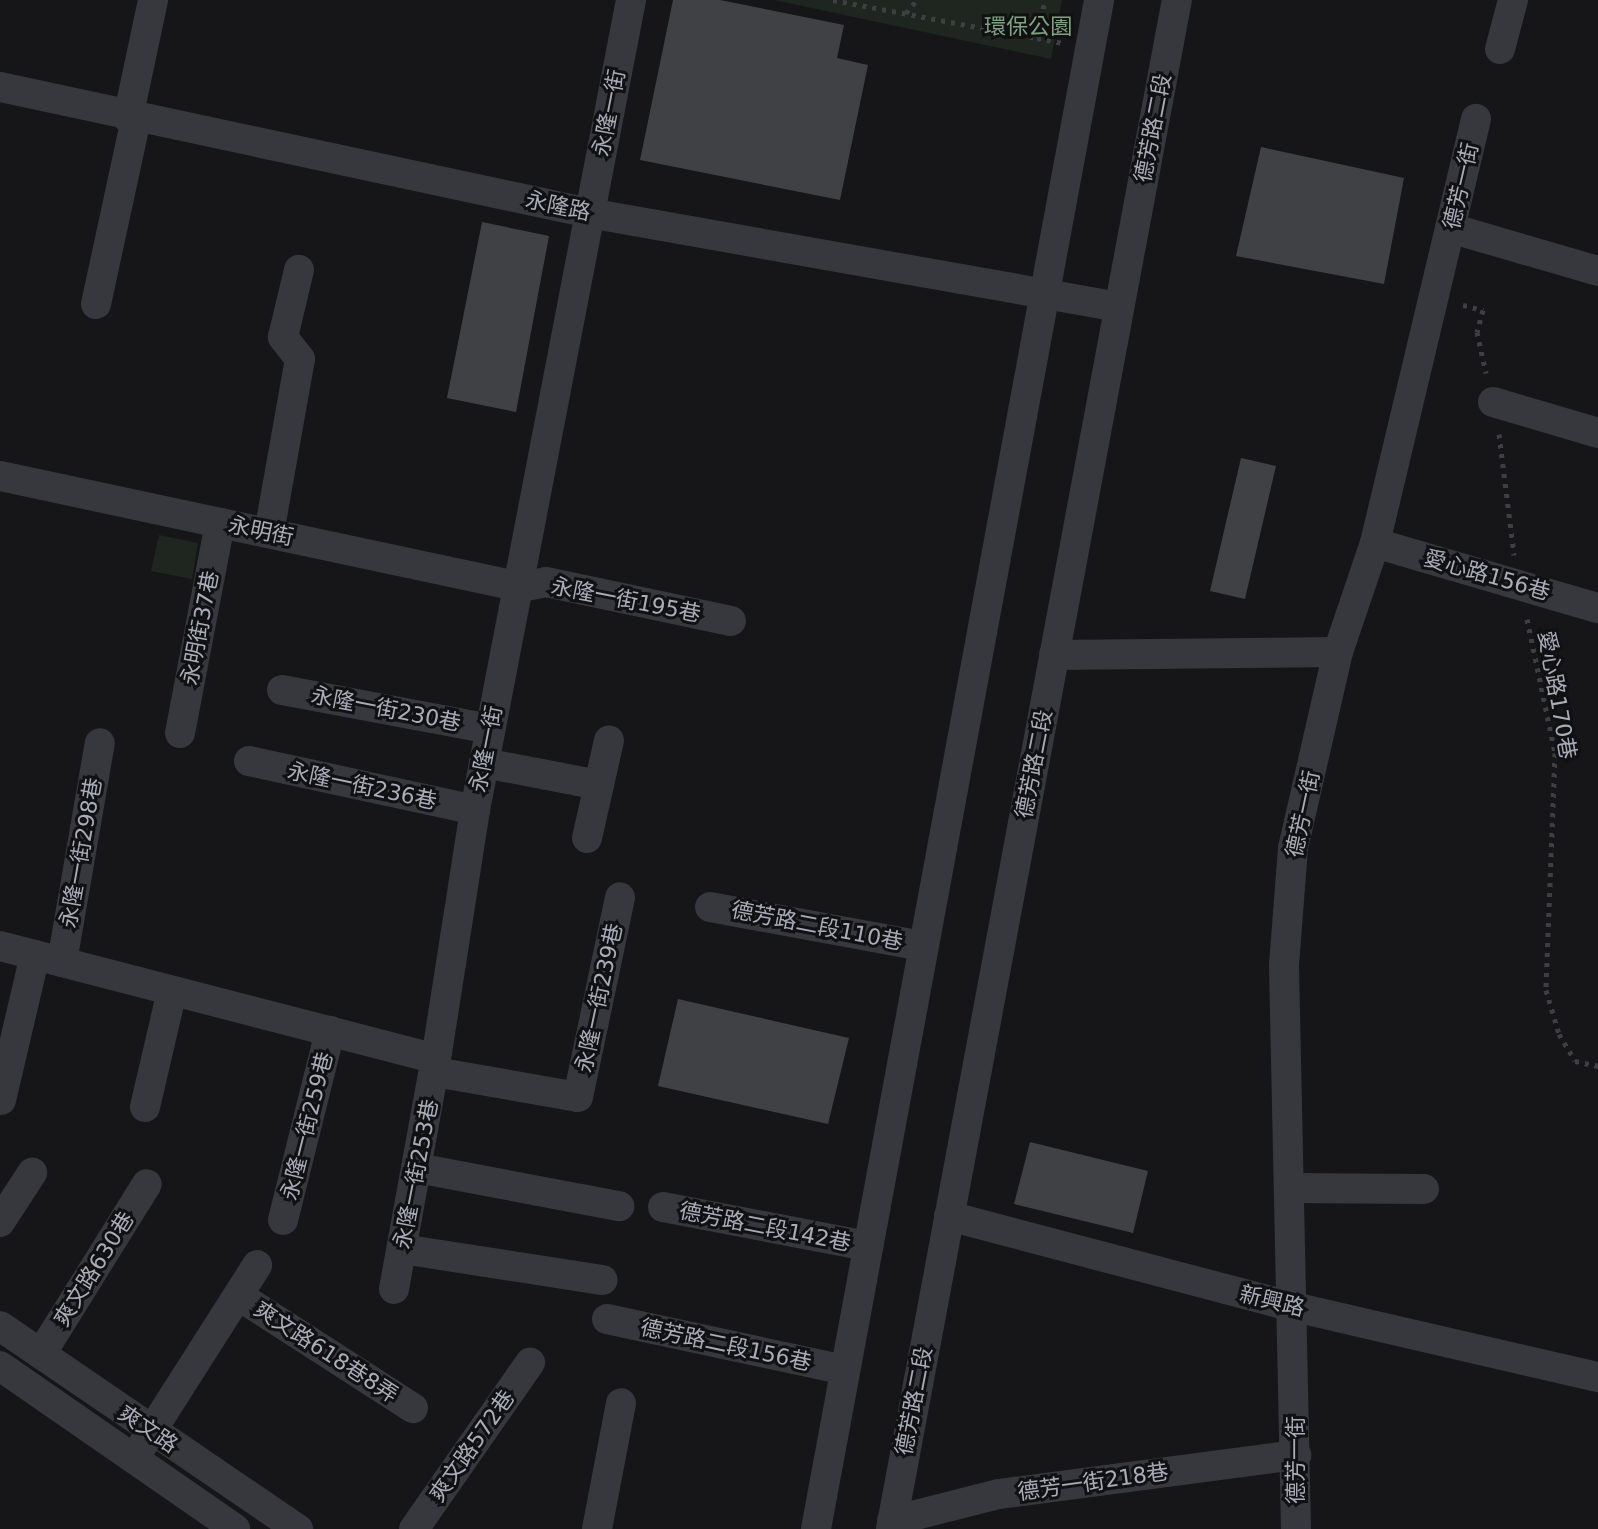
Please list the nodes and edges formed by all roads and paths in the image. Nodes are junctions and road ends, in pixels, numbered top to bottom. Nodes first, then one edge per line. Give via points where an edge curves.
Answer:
1 (153, 0) edge
2 (631, 0) edge
3 (834, 0) edge
4 (917, 0) edge
5 (1045, 0) edge
6 (1099, 0) edge
7 (1177, 0) edge
8 (1513, 0) edge
9 (905, 13) junction
10 (1500, 49) dead end
11 (0, 87) edge
12 (132, 118) junction
13 (1476, 119) dead end
14 (589, 213) junction
15 (1450, 228) junction
16 (299, 270) dead end
17 (1598, 271) edge
18 (1043, 297) junction
19 (1436, 298) junction
20 (96, 304) dead end
21 (1119, 307) junction
22 (1493, 402) junction
23 (1598, 433) edge
24 (0, 476) edge
25 (220, 523) junction
26 (269, 533) junction
27 (1375, 543) junction
28 (1517, 582) junction
29 (521, 587) junction
30 (1598, 608) edge
31 (731, 621) dead end
32 (1338, 652) junction
33 (1054, 655) junction
34 (282, 690) dead end
35 (490, 729) junction
36 (180, 733) dead end
37 (609, 740) dead end
38 (100, 743) dead end
39 (249, 761) dead end
40 (484, 763) junction
41 (599, 785) junction
42 (475, 810) junction
43 (587, 838) dead end
44 (620, 897) dead end
45 (710, 907) dead end
46 (0, 946) edge
47 (923, 946) junction
48 (49, 959) junction
49 (172, 991) junction
50 (330, 1031) junction
51 (435, 1065) junction
52 (1598, 1066) edge
53 (1, 1100) edge
54 (145, 1107) dead end
55 (417, 1168) junction
56 (32, 1173) dead end
57 (147, 1184) dead end
58 (1290, 1188) junction
59 (1424, 1189) dead end
60 (619, 1206) dead end
61 (663, 1207) dead end
62 (949, 1216) junction
63 (283, 1220) dead end
64 (0, 1222) edge
65 (868, 1246) junction
66 (402, 1249) junction
67 (257, 1265) dead end
68 (603, 1280) dead end
69 (394, 1289) dead end
70 (239, 1296) junction
71 (1294, 1307) junction
72 (607, 1319) dead end
73 (0, 1326) edge
74 (41, 1354) junction
75 (530, 1363) dead end
76 (0, 1366) edge
77 (845, 1370) junction
78 (1598, 1377) edge
79 (621, 1403) dead end
80 (413, 1408) dead end
81 (151, 1432) junction
82 (1296, 1455) junction
83 (133, 1458) junction
84 (891, 1525) edge
85 (235, 1529) edge
86 (298, 1529) edge
87 (414, 1529) edge
88 (597, 1529) edge
89 (816, 1529) edge
90 (1296, 1529) edge

1 - 12 street
2 - 14 street, 永隆一街
3 - 9 path
4 - 9 path
5 - 9 path via 1037,38
6 - 18 street
7 - 21 street, 德芳路二段
8 - 10 street
11 - 12 street, 永隆路
12 - 14 street, 永隆路
12 - 20 street
13 - 15 street, 德芳一街
14 - 18 street, 永隆路
14 - 29 street, 永隆一街
15 - 17 street
15 - 19 street, 德芳一街
16 - 26 street via 283,337 300,359
18 - 21 street, 永隆路
18 - 47 street
19 - 22 path, 愛心路170巷 via 1483,310 1477,332
19 - 27 street, 德芳一街
21 - 33 street, 德芳路二段
22 - 23 street
22 - 28 path, 愛心路170巷
24 - 25 street, 永明街
25 - 26 street, 永明街
25 - 36 street, 永明街37巷
26 - 29 street, 永明街
27 - 28 street, 愛心路156巷
27 - 32 street, 德芳一街
28 - 30 street, 愛心路156巷
28 - 52 path, 愛心路170巷 via 1555,753 1546,990 1559,1034 1575,1061
29 - 31 street, 永隆一街195巷 via 546,582
29 - 35 street, 永隆一街
32 - 33 street
32 - 58 street, 德芳一街 via 1293,848 1284,965
33 - 62 street, 德芳路二段
34 - 35 street, 永隆一街230巷
35 - 40 street, 永隆一街
37 - 41 street
38 - 48 street, 永隆一街298巷
39 - 42 street, 永隆一街236巷
40 - 41 street
40 - 42 street, 永隆一街
41 - 43 street
42 - 51 street, 永隆一街
44 - 51 street, 永隆一街239巷 via 578,1097
45 - 47 street, 德芳路二段110巷
46 - 48 street
47 - 65 street
48 - 49 street
48 - 53 street, 永隆一街298巷
49 - 50 street
49 - 54 street
50 - 51 street
50 - 63 street, 永隆一街259巷
51 - 55 street, 永隆一街253巷
55 - 60 street
55 - 66 street, 永隆一街253巷
56 - 64 street
57 - 74 street, 爽文路630巷
58 - 59 street
58 - 71 street, 德芳一街
61 - 65 street, 德芳路二段142巷
62 - 71 street, 新興路
62 - 84 street, 德芳路二段
65 - 77 street
66 - 68 street
66 - 69 street, 永隆一街253巷
67 - 70 street
70 - 80 street, 爽文路618巷8弄
70 - 81 street
71 - 78 street, 新興路
71 - 82 street, 德芳一街
72 - 77 street, 德芳路二段156巷
73 - 74 street, 爽文路
74 - 81 street, 爽文路
75 - 87 street, 爽文路572巷
76 - 83 street, 爽文路
77 - 89 street
79 - 88 street
81 - 83 street
81 - 86 street, 爽文路
82 - 84 street, 德芳一街218巷 via 999,1494
82 - 90 street, 德芳一街
83 - 85 street, 爽文路

